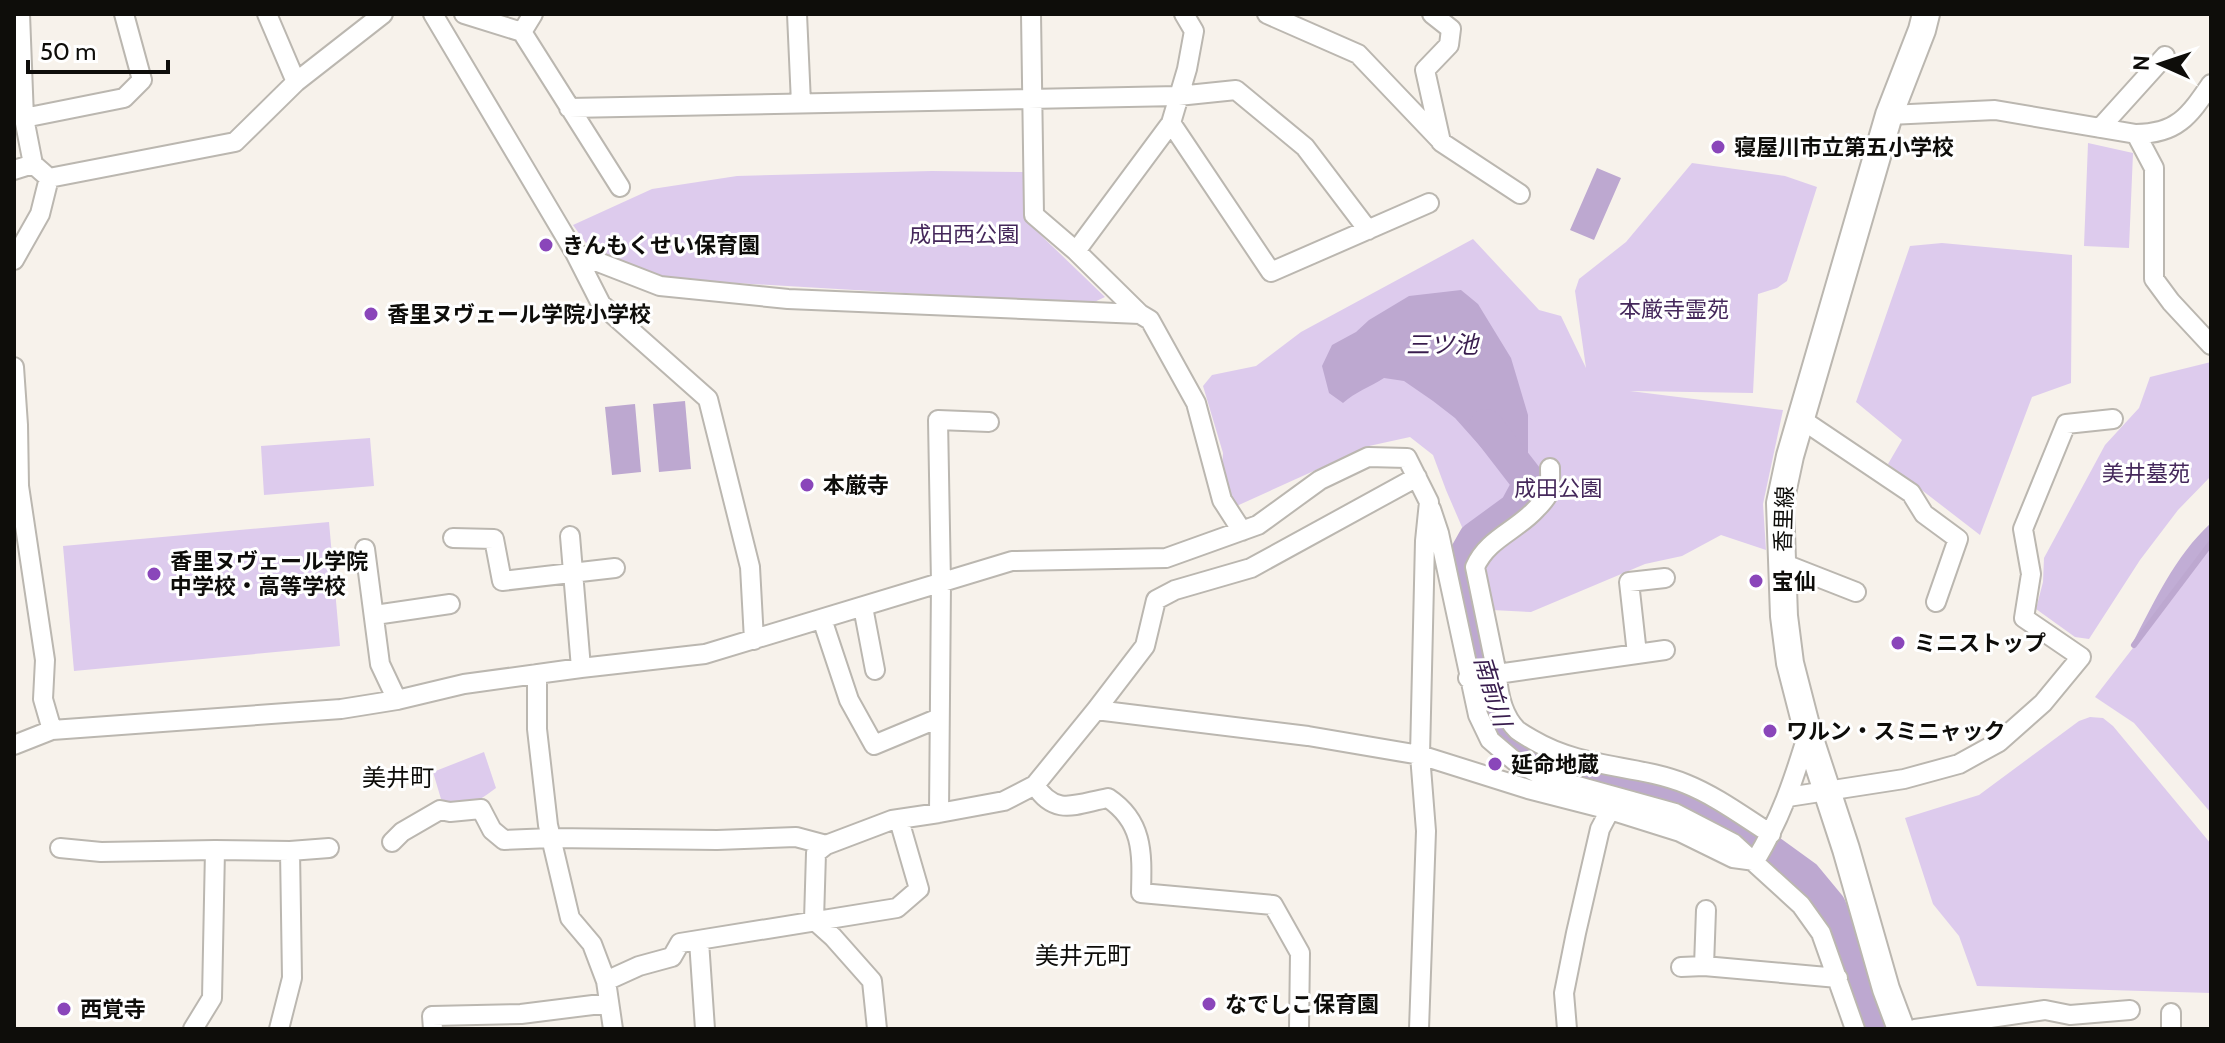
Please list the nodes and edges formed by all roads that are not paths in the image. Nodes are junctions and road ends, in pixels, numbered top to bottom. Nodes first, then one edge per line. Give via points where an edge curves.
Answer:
1 (20, 14) edge
2 (124, 14) edge
3 (267, 14) edge
4 (383, 14) edge
5 (433, 14) edge
6 (464, 14) edge
7 (533, 14) edge
8 (797, 14) edge
9 (1031, 14) edge
10 (1184, 14) edge
11 (1267, 14) edge
12 (1432, 14) edge
13 (1926, 14) edge
14 (522, 32) junction
15 (18, 50) edge
16 (2165, 56) dead end
17 (296, 82) junction
18 (2211, 84) edge
19 (1178, 96) junction
20 (1034, 98) junction
21 (801, 103) junction
22 (569, 108) junction
23 (1889, 115) junction
24 (24, 118) junction
25 (1171, 123) junction
26 (2100, 128) junction
27 (2136, 134) junction
28 (1441, 142) junction
29 (33, 164) junction
30 (14, 170) edge
31 (49, 178) junction
32 (620, 187) dead end
33 (1520, 194) dead end
34 (1429, 203) dead end
35 (1368, 230) junction
36 (1076, 251) junction
37 (575, 253) junction
38 (14, 260) edge
39 (1140, 314) junction
40 (2211, 345) edge
41 (14, 367) edge
42 (2103, 414) dead end
43 (1801, 419) junction
44 (989, 422) dead end
45 (16, 426) edge
46 (1550, 468) dead end
47 (1417, 477) junction
48 (1429, 502) junction
49 (1242, 531) junction
50 (570, 536) dead end
51 (453, 538) dead end
52 (365, 549) dead end
53 (1782, 563) junction
54 (615, 568) dead end
55 (573, 573) junction
56 (1665, 578) dead end
57 (941, 583) junction
58 (1856, 592) dead end
59 (1936, 602) dead end
60 (450, 604) dead end
61 (863, 607) junction
62 (375, 615) junction
63 (822, 619) junction
64 (754, 640) junction
65 (1665, 650) dead end
66 (1637, 654) junction
67 (581, 668) junction
68 (875, 670) dead end
69 (537, 674) junction
70 (1484, 675) junction
71 (397, 700) junction
72 (1096, 710) junction
73 (939, 718) junction
74 (52, 730) junction
75 (1808, 733) junction
76 (14, 745) edge
77 (1420, 755) junction
78 (1646, 774) junction
79 (1035, 785) junction
80 (1827, 792) junction
81 (1788, 797) junction
82 (1642, 804) junction
83 (1610, 810) junction
84 (939, 813) junction
85 (899, 820) junction
86 (1771, 834) junction
87 (552, 838) junction
88 (392, 842) dead end
89 (826, 845) junction
90 (60, 848) dead end
91 (329, 848) dead end
92 (215, 850) junction
93 (290, 851) junction
94 (1755, 861) junction
95 (1706, 910) dead end
96 (814, 920) junction
97 (699, 941) junction
98 (1704, 966) junction
99 (1681, 967) dead end
100 (1838, 978) junction
101 (606, 981) junction
102 (609, 1003) junction
103 (2130, 1010) dead end
104 (2070, 1022) edge
105 (193, 1029) edge
106 (279, 1029) edge
107 (433, 1029) edge
108 (613, 1029) edge
109 (705, 1029) edge
110 (877, 1029) edge
111 (1299, 1029) edge
112 (1419, 1029) edge
113 (1567, 1029) edge
114 (1855, 1029) edge
115 (1901, 1029) edge
116 (1915, 1029) edge

1 - 15 street
2 - 24 street via 142,80 124,98
3 - 17 street
4 - 17 street
5 - 37 street
6 - 14 street
7 - 14 street
8 - 21 street
9 - 20 street
10 - 19 street via 1194,31
11 - 28 street via 1358,54
12 - 28 street via 1451,29 1449,45 1425,70
13 - 23 street, 香里線
14 - 22 street
15 - 24 street
16 - 26 street
17 - 31 street via 235,142
18 - 27 street via 2178,126
19 - 20 street
19 - 25 street
19 - 35 street via 1236,90 1305,147
20 - 21 street
20 - 36 street via 1034,215
21 - 22 street
22 - 32 street
23 - 26 street via 1995,110
23 - 43 street, 香里線
24 - 29 street
25 - 35 street via 1271,272
25 - 36 street
26 - 27 street
27 - 40 street via 2154,168 2154,279
28 - 33 street
29 - 30 street
29 - 31 street
31 - 38 street via 40,214
34 - 35 street
36 - 39 street
37 - 39 street via 660,286 788,299
37 - 64 street via 601,304 708,399 750,567
39 - 49 street via 1150,320 1196,403 1222,500
41 - 45 street
42 - 80 street via 2066,424 2048,490 2023,529 2031,574 2024,618 2081,657 2043,703 1999,742 1959,764
43 - 53 street, 香里線 via 1780,503
43 - 59 street via 1911,493 1924,514 1958,539
44 - 57 street via 938,420
45 - 74 street via 19,486 45,660 43,699
46 - 70 street via 1549,493 1543,501 1524,522 1488,546 1475,567
47 - 48 street
47 - 49 street via 1407,458 1368,457 1320,480
47 - 72 street via 1251,568 1156,600 1145,646
48 - 70 street
48 - 77 street
49 - 57 street via 1166,558 1012,561
50 - 55 street
51 - 55 street via 494,539 502,581
52 - 62 street
53 - 58 street
53 - 75 street, 香里線 via 1790,663
54 - 55 street
55 - 67 street
56 - 66 street via 1629,582
57 - 61 street
57 - 73 street
60 - 62 street
61 - 63 street
61 - 68 street
62 - 71 street via 380,664
63 - 64 street
63 - 73 street via 849,700 874,745
64 - 67 street via 705,654
65 - 66 street
66 - 70 street
67 - 69 street
69 - 71 street
69 - 87 street via 537,729
70 - 78 street via 1498,689 1518,731 1546,748 1590,763
70 - 82 street via 1478,715 1490,740 1517,763 1545,777
71 - 74 street via 341,709
72 - 77 street
72 - 79 street
73 - 84 street
74 - 76 street
75 - 80 street, 香里線
75 - 81 street
77 - 83 street
77 - 112 street via 1426,831
78 - 82 street
78 - 86 street via 1685,784
79 - 84 street via 1004,801
79 - 111 street via 1043,799 1061,807 1108,798 1122,808 1142,850 1141,893 1273,905 1300,953
80 - 81 street
80 - 115 street, 香里線
81 - 86 street
82 - 94 street via 1675,813 1733,843
83 - 94 street via 1680,832 1733,858
83 - 113 street via 1600,829 1564,993
84 - 85 street
85 - 89 street
85 - 96 street via 919,889 897,908
86 - 94 street
87 - 88 street via 504,840 481,809 440,810
87 - 89 street via 796,837
87 - 101 street via 570,918 592,944
89 - 96 street via 816,853
90 - 92 street
91 - 93 street
92 - 93 street
92 - 105 street via 212,998
93 - 106 street via 292,978
94 - 100 street via 1801,905 1821,933
95 - 98 street
96 - 97 street
96 - 110 street via 872,981
97 - 101 street via 680,943 672,957
97 - 109 street
98 - 99 street
98 - 100 street
100 - 114 street
101 - 102 street
102 - 107 street via 521,1014 432,1016
102 - 108 street
103 - 104 street
104 - 116 street via 2045,1010

